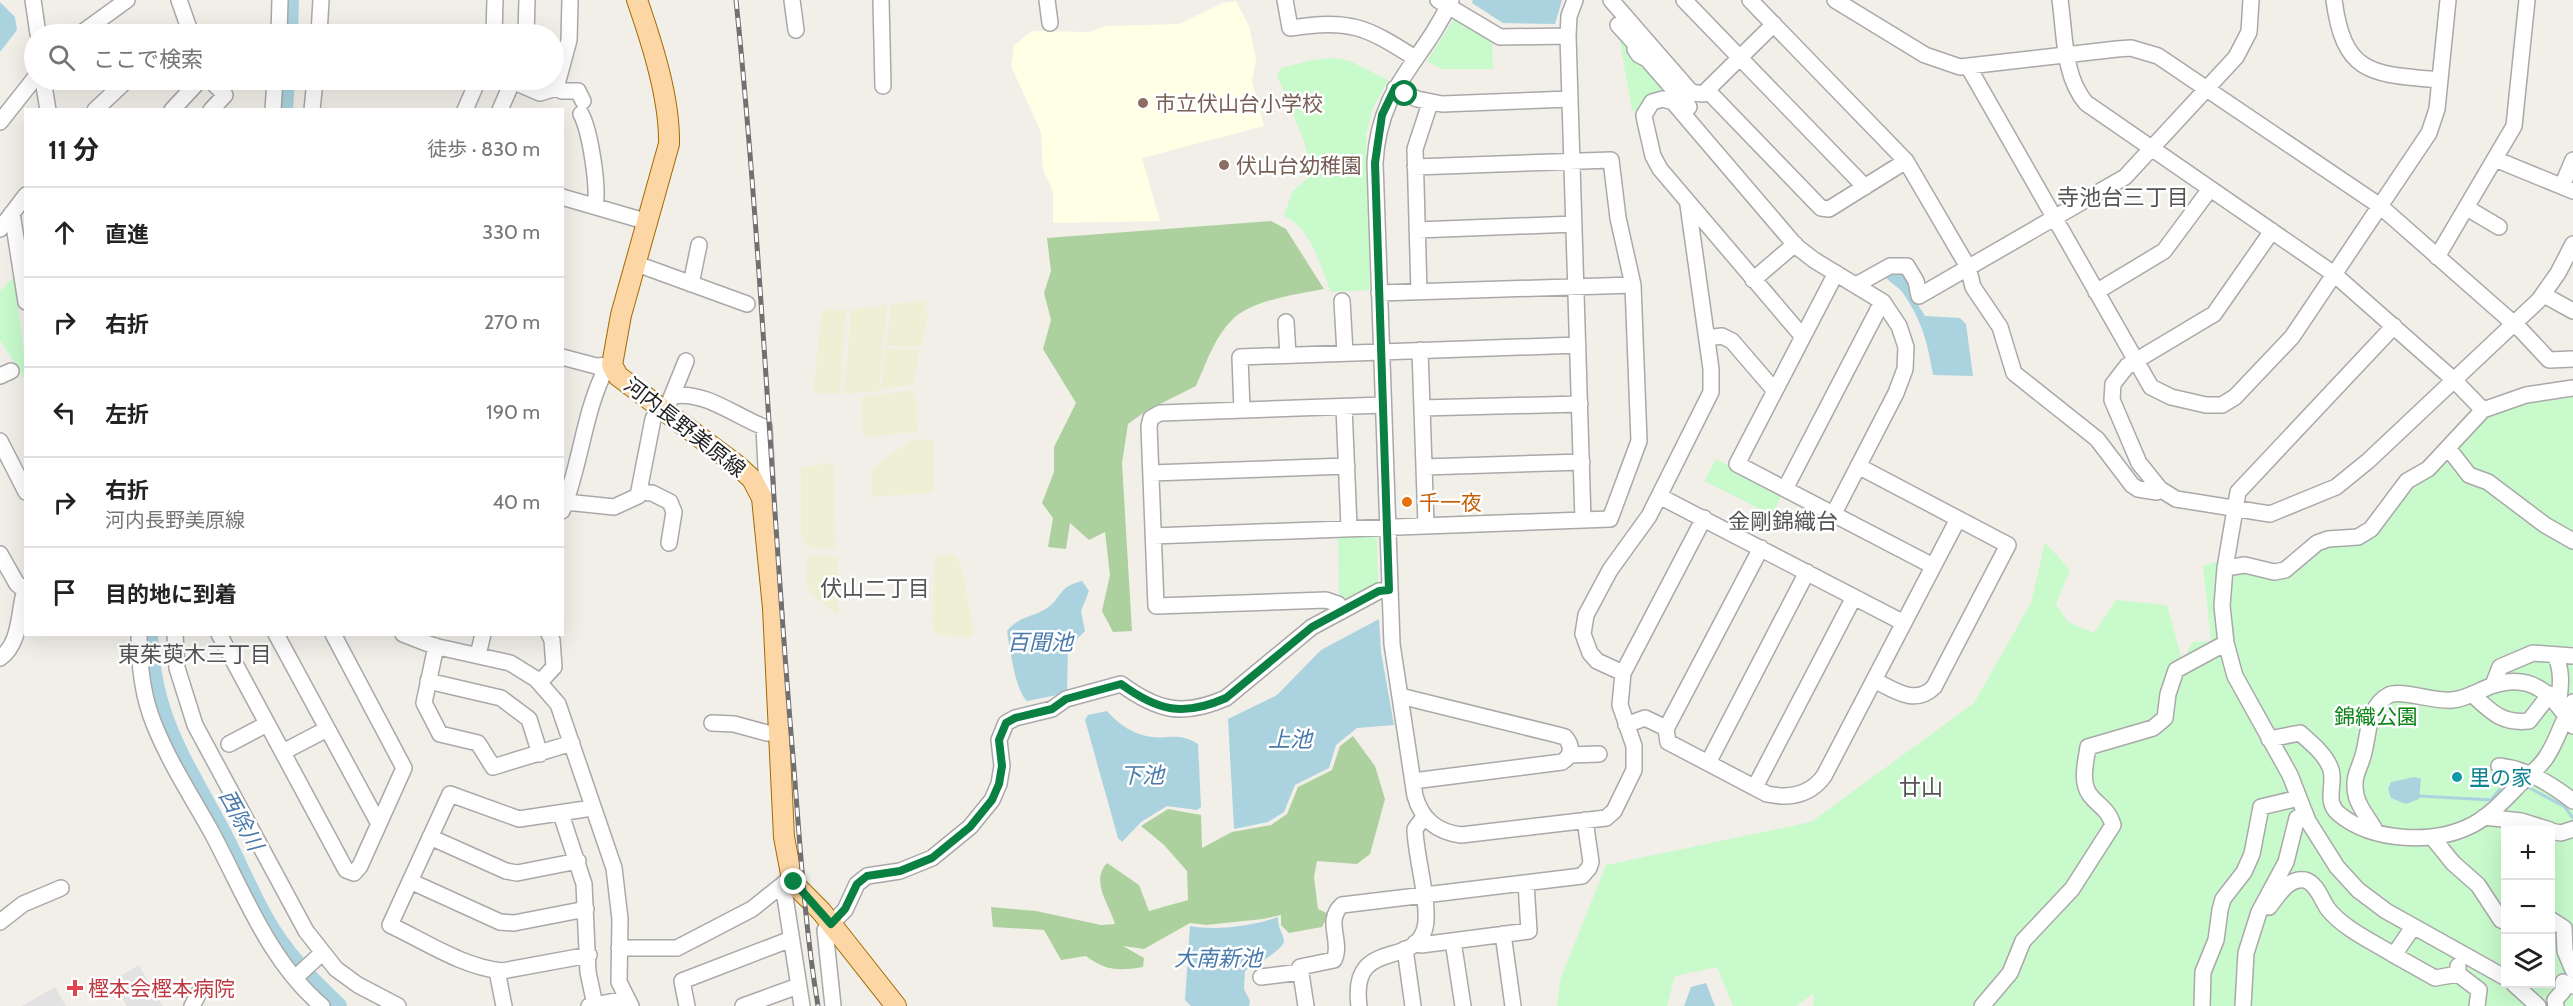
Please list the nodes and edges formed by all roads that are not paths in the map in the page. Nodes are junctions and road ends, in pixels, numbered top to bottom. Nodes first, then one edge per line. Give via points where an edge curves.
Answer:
1 (33, 0) edge
2 (127, 0) edge
3 (179, 0) edge
4 (280, 0) edge
5 (321, 0) edge
6 (495, 0) edge
7 (527, 0) edge
8 (570, 0) edge
9 (638, 0) edge
10 (792, 0) edge
11 (880, 0) edge
12 (1047, 0) edge
13 (1285, 0) edge
14 (1575, 0) edge
15 (1611, 0) edge
16 (1684, 0) edge
17 (1750, 0) edge
18 (1835, 0) edge
19 (2060, 0) edge
20 (2251, 0) edge
21 (2334, 0) edge
22 (2448, 0) edge
23 (2528, 0) edge
24 (1446, 2) edge
25 (1624, 15) junction
26 (1050, 23) dead end
27 (37, 24) edge
28 (94, 24) edge
29 (187, 24) edge
30 (279, 24) edge
31 (320, 24) edge
32 (494, 24) edge
33 (526, 24) edge
34 (1774, 24) junction
35 (796, 30) dead end
36 (1568, 36) junction
37 (2068, 55) junction
38 (564, 58) edge
39 (1415, 58) junction
40 (1740, 58) junction
41 (1969, 68) junction
42 (2440, 81) junction
43 (883, 86) dead end
44 (1395, 88) junction
45 (2208, 88) junction
46 (25, 90) edge
47 (45, 90) edge
48 (116, 90) edge
49 (191, 90) edge
50 (220, 90) edge
51 (275, 90) edge
52 (314, 90) edge
53 (474, 90) edge
54 (508, 90) edge
55 (534, 90) edge
56 (550, 90) edge
57 (560, 90) edge
58 (1707, 90) junction
59 (1569, 99) junction
60 (1430, 103) junction
61 (48, 108) edge
62 (97, 108) edge
63 (174, 108) edge
64 (213, 108) edge
65 (273, 108) edge
66 (312, 108) edge
67 (466, 108) edge
68 (501, 108) edge
69 (0, 122) edge
70 (1703, 135) junction
71 (2152, 150) junction
72 (2495, 159) junction
73 (2573, 160) edge
74 (1572, 161) junction
75 (1906, 161) junction
76 (1415, 167) junction
77 (1865, 187) junction
78 (2210, 189) junction
79 (2567, 189) edge
80 (24, 198) edge
81 (564, 198) edge
82 (1688, 203) junction
83 (595, 206) junction
84 (2381, 207) junction
85 (2467, 208) junction
86 (12, 213) junction
87 (2054, 219) junction
88 (648, 222) junction
89 (1574, 224) junction
90 (1707, 226) junction
91 (2499, 227) dead end
92 (0, 229) edge
93 (1417, 230) junction
94 (2272, 231) junction
95 (1693, 234) junction
96 (1795, 244) junction
97 (2573, 244) edge
98 (699, 245) dead end
99 (2437, 257) junction
100 (637, 264) junction
101 (1968, 267) junction
102 (1836, 273) junction
103 (2334, 274) junction
104 (1753, 280) junction
105 (691, 284) junction
106 (1633, 285) junction
107 (1856, 285) junction
108 (1576, 287) junction
109 (24, 290) edge
110 (1419, 292) junction
111 (2096, 292) junction
112 (1379, 293) junction
113 (2544, 295) junction
114 (1342, 301) dead end
115 (1882, 302) junction
116 (747, 304) dead end
117 (2573, 311) edge
118 (1286, 322) dead end
119 (2513, 325) junction
120 (2394, 326) junction
121 (1803, 337) junction
122 (1707, 338) junction
123 (1578, 345) junction
124 (1420, 350) junction
125 (1381, 352) junction
126 (1345, 353) junction
127 (1288, 355) junction
128 (564, 358) edge
129 (2573, 359) edge
130 (686, 361) dead end
131 (2135, 361) junction
132 (607, 371) junction
133 (2454, 380) junction
134 (2573, 388) edge
135 (1775, 391) junction
136 (666, 404) junction
137 (1580, 404) junction
138 (1383, 405) junction
139 (1344, 407) junction
140 (1422, 408) junction
141 (1242, 410) junction
142 (2483, 410) junction
143 (0, 441) edge
144 (2448, 448) junction
145 (1582, 462) junction
146 (1347, 466) junction
147 (1858, 466) junction
148 (1424, 467) junction
149 (1151, 473) junction
150 (24, 488) edge
151 (1785, 489) junction
152 (2160, 489) junction
153 (640, 492) junction
154 (1659, 496) junction
155 (762, 498) junction
156 (564, 507) edge
157 (2234, 510) junction
158 (1833, 515) junction
159 (1704, 519) junction
160 (1958, 519) junction
161 (1584, 520) junction
162 (1426, 525) junction
163 (1387, 526) junction
164 (1349, 528) junction
165 (1153, 536) junction
166 (2573, 541) edge
167 (669, 543) dead end
168 (1761, 548) junction
169 (0, 554) edge
170 (1933, 566) junction
171 (2225, 566) junction
172 (1807, 572) junction
173 (24, 588) edge
174 (1389, 590) junction
175 (24, 593) edge
176 (1854, 597) junction
177 (1342, 611) junction
178 (1904, 623) junction
179 (139, 636) edge
180 (175, 636) edge
181 (220, 636) edge
182 (277, 636) edge
183 (334, 636) edge
184 (408, 636) edge
185 (483, 636) edge
186 (550, 636) edge
187 (2226, 643) junction
188 (436, 646) junction
189 (478, 655) junction
190 (2555, 655) junction
191 (2573, 656) edge
192 (0, 658) edge
193 (1623, 674) junction
194 (1874, 680) junction
195 (428, 681) junction
196 (540, 682) junction
197 (2493, 685) junction
198 (2472, 694) junction
199 (1400, 696) junction
200 (2553, 698) junction
201 (2573, 702) edge
202 (2570, 721) edge
203 (712, 723) dead end
204 (267, 724) junction
205 (1626, 725) junction
206 (1666, 728) junction
207 (327, 729) junction
208 (778, 733) junction
209 (2269, 739) junction
210 (572, 743) junction
211 (229, 744) dead end
212 (283, 753) junction
213 (540, 753) junction
214 (1599, 754) dead end
215 (1570, 755) junction
216 (1708, 763) junction
217 (2499, 766) dead end
218 (2524, 780) junction
219 (1413, 781) junction
220 (1755, 787) junction
221 (2299, 798) junction
222 (2573, 801) edge
223 (592, 808) junction
224 (561, 814) junction
225 (2305, 814) junction
226 (1424, 817) junction
227 (2484, 817) junction
228 (1585, 820) junction
229 (379, 824) junction
230 (2536, 826) edge
231 (2573, 829) edge
232 (2374, 832) junction
233 (2555, 832) edge
234 (430, 837) junction
235 (2432, 837) junction
236 (578, 861) junction
237 (410, 881) junction
238 (788, 881) junction
239 (1526, 883) junction
240 (61, 888) dead end
241 (1422, 895) junction
242 (2262, 905) junction
243 (586, 909) junction
244 (2501, 920) edge
245 (0, 922) edge
246 (2555, 922) edge
247 (831, 924) junction
248 (2413, 927) junction
249 (1503, 934) junction
250 (791, 939) junction
251 (1454, 941) junction
252 (1410, 946) junction
253 (619, 948) junction
254 (2555, 948) edge
255 (2459, 952) junction
256 (2566, 954) junction
257 (320, 955) junction
258 (2394, 955) junction
259 (589, 956) junction
260 (2573, 970) edge
261 (497, 971) junction
262 (1301, 972) junction
263 (2458, 974) junction
264 (2501, 976) edge
265 (296, 977) junction
266 (1261, 977) dead end
267 (798, 986) junction
268 (2573, 986) edge
269 (201, 987) dead end
270 (2518, 988) edge
271 (628, 1003) edge
272 (592, 1005) edge
273 (192, 1006) edge
274 (322, 1006) edge
275 (398, 1006) edge
276 (504, 1006) edge
277 (687, 1006) edge
278 (743, 1006) edge
279 (801, 1006) edge
280 (833, 1006) edge
281 (896, 1006) edge
282 (1306, 1006) edge
283 (1359, 1006) edge
284 (1413, 1006) edge
285 (1463, 1006) edge
286 (1514, 1006) edge
287 (1982, 1006) edge
288 (2202, 1006) edge
289 (2243, 1006) edge
290 (2477, 1006) edge
291 (2538, 1006) edge
292 (2556, 1006) edge

1 - 27 street
2 - 28 street
3 - 29 street
4 - 30 street
5 - 31 street
6 - 32 street
7 - 33 street
8 - 38 street via 569,40
9 - 88 main road, 河内長野美原線 via 669,127 668,153
10 - 35 street
11 - 43 street
12 - 26 street
13 - 39 street via 1290,28 1332,22 1357,26
14 - 36 street
15 - 25 street
16 - 40 street
17 - 34 street
18 - 41 street via 1935,60
19 - 37 street
20 - 45 street via 2246,41
21 - 42 street via 2341,39 2361,64 2392,76
22 - 42 street
23 - 72 street via 2516,117
24 - 36 street via 1500,38
24 - 39 street
25 - 58 street via 1691,92 1703,94
25 - 70 street via 1618,25 1638,46 1635,49 1639,55 1647,59 1707,130
34 - 40 street
34 - 75 street
36 - 59 street
37 - 41 street
37 - 45 street via 2116,49 2146,52 2171,63
37 - 71 street via 2073,84 2086,103
39 - 44 street
40 - 58 street
40 - 77 street
41 - 87 street
42 - 84 street via 2429,133
44 - 60 street
44 - 112 street via 1382,115 1376,145
45 - 71 street
45 - 84 street
46 - 69 street
47 - 61 street
48 - 62 street
49 - 63 street
50 - 64 street via 225,95
51 - 65 street
52 - 66 street
53 - 67 street
54 - 68 street
55 - 56 street
57 - 83 street via 578,91 598,183
58 - 77 street via 1821,208 1830,209
59 - 60 street
59 - 74 street
60 - 76 street via 1418,136
70 - 82 street via 1668,99 1652,102 1644,115 1656,164
70 - 96 street
71 - 78 street
71 - 87 street via 2112,187
72 - 79 street
72 - 85 street
73 - 79 street
74 - 76 street
74 - 89 street
74 - 106 street via 1611,160 1618,218
75 - 77 street
75 - 101 street
76 - 93 street
78 - 94 street
78 - 111 street via 2164,251
80 - 86 street
81 - 83 street
82 - 90 street
82 - 95 street
83 - 88 street
84 - 99 street
84 - 103 street
85 - 91 street
85 - 99 street
86 - 92 street
86 - 109 street
87 - 101 street
87 - 111 street
88 - 100 main road, 河内長野美原線
89 - 93 street
89 - 108 street
90 - 95 street via 1697,226
90 - 104 street
93 - 110 street
94 - 103 street
94 - 131 street via 2214,314
95 - 122 street
96 - 102 street
96 - 104 street
97 - 113 street
98 - 105 street
99 - 119 street
100 - 105 street
100 - 132 main road, 河内長野美原線
101 - 107 street via 1919,296 1907,266 1890,266
101 - 152 street via 1973,287 2000,327 2014,373 2097,440 2132,485 2149,491
102 - 107 street
102 - 121 street
103 - 120 street
103 - 131 street via 2292,337 2229,402 2206,405 2156,392
104 - 121 street
105 - 116 street
106 - 108 street
106 - 161 street via 1639,441 1610,519
107 - 115 street
108 - 110 street
108 - 123 street
110 - 112 street
111 - 131 street
112 - 125 street
113 - 117 street
113 - 119 street
114 - 126 street
115 - 147 street via 1903,336 1905,369
115 - 151 street
118 - 127 street
119 - 129 street via 2549,360
119 - 133 street
120 - 133 street
120 - 157 street via 2238,492
121 - 135 street
122 - 135 street via 1722,336 1732,341
122 - 154 street via 1711,392
123 - 124 street
123 - 137 street
124 - 125 street
124 - 140 street
125 - 126 street
125 - 138 street
126 - 127 street
127 - 141 street via 1240,357
128 - 132 street
130 - 136 street
131 - 152 street via 2116,377 2112,400 2135,456
132 - 136 main road, 河内長野美原線
132 - 156 street via 593,403
133 - 142 street
133 - 157 street via 2336,487 2270,514
134 - 142 street via 2526,395
135 - 151 street via 1737,464
136 - 153 street via 653,419
136 - 155 main road, 河内長野美原線 via 745,472
136 - 155 street via 683,394 764,427 767,488
137 - 140 street
137 - 145 street
138 - 139 street
138 - 163 street
139 - 141 street
139 - 146 street
140 - 148 street
141 - 149 street via 1160,413 1151,418
142 - 144 street
143 - 150 street
144 - 166 street via 2469,475 2496,487
144 - 171 street via 2428,470 2407,481 2371,529 2358,537 2317,543 2285,570
145 - 148 street
145 - 161 street
146 - 149 street
146 - 164 street
147 - 158 street
147 - 160 street
148 - 162 street
149 - 165 street
151 - 158 street
152 - 157 street via 2176,499
153 - 156 street via 635,500 614,507
153 - 167 street via 670,502 674,512
154 - 159 street
154 - 193 street via 1641,529 1610,570 1583,626 1584,644 1590,653
155 - 208 main road, 河内長野美原線 via 773,608
157 - 171 street
158 - 170 street
159 - 168 street
159 - 193 street
160 - 170 street
160 - 194 street via 2008,545 1953,652 1928,693 1903,695
161 - 162 street
162 - 163 street
163 - 164 street
163 - 174 street
164 - 165 street
165 - 177 street via 1155,606 1326,600 1338,604
168 - 172 street
168 - 206 street
169 - 173 street via 17,584
170 - 178 street
171 - 187 street via 2222,606
172 - 176 street
172 - 216 street
174 - 177 street via 1379,591
174 - 199 street
175 - 192 street via 14,642
176 - 178 street
176 - 220 street
177 - 247 street via 1312,627 1226,698 1209,705 1191,710 1171,709 1152,704 1121,684 1066,699 1052,709 1006,723 1001,732 999,784 992,800 970,827 916,866 862,880
178 - 194 street
179 - 265 street via 141,682 153,723 269,943
180 - 257 street via 177,668 195,725
181 - 204 street
182 - 207 street
183 - 229 street via 404,768
184 - 188 street
185 - 189 street
186 - 196 street via 554,667
187 - 209 street via 2235,676
187 - 287 street via 2176,670 2165,718 2153,728 2088,747 2084,773 2088,793 2109,812 2112,825 2072,889 2023,941 2010,973
188 - 189 street
188 - 195 street
189 - 196 street via 510,663
190 - 191 street
190 - 197 street via 2533,653 2509,662 2500,667
190 - 200 street via 2560,665 2559,699
193 - 205 street via 1619,698
194 - 220 street via 1818,784 1802,794 1785,797
195 - 213 street via 501,698 530,719
195 - 213 street via 424,703 440,734 478,743 493,767
196 - 210 street via 558,704
197 - 198 street
197 - 200 street via 2540,687
198 - 200 street via 2501,720 2516,722 2529,721
198 - 232 street via 2442,700 2397,693 2378,704 2354,777 2356,798
199 - 215 street via 1558,735 1569,742
199 - 219 street
200 - 202 street
201 - 202 street
202 - 218 street via 2548,755
203 - 208 street
204 - 211 street
204 - 212 street
205 - 206 street via 1645,718
205 - 228 street via 1635,759 1631,781 1612,814
206 - 216 street via 1668,742
207 - 212 street
207 - 229 street
208 - 238 main road, 河内長野美原線
209 - 221 street
209 - 232 street via 2300,733 2322,753 2330,767 2330,797 2337,813
210 - 213 street
210 - 223 street
212 - 229 street via 349,872 357,871
214 - 215 street
215 - 219 street via 1552,764
216 - 220 street
217 - 218 street via 2514,767
218 - 222 street
218 - 227 street
219 - 226 street
221 - 225 street
221 - 288 street via 2261,807 2252,854 2244,872 2223,899 2216,940 2203,972
223 - 224 street
223 - 253 street via 614,868
224 - 234 street via 529,819 509,817 450,794
224 - 236 street
225 - 242 street via 2297,818 2286,862
225 - 248 street via 2337,867 2358,890
226 - 228 street via 1441,830 1461,835
226 - 241 street via 1415,829
227 - 230 street
227 - 235 street via 2455,832
228 - 239 street via 1591,862 1586,872 1576,877
231 - 233 street
232 - 235 street
234 - 236 street via 517,873
234 - 237 street
235 - 244 street via 2478,885
236 - 243 street
237 - 243 street via 500,922 514,923
237 - 261 street via 390,926 471,964
238 - 247 main road, 河内長野美原線
238 - 250 street
238 - 253 street via 753,909 676,948
239 - 241 street
239 - 249 street via 1529,931
240 - 245 street via 23,904
241 - 252 street via 1425,926
241 - 262 street via 1342,905 1333,921 1337,953 1334,960 1300,967
242 - 258 street via 2269,907 2288,885 2305,880 2343,923
242 - 289 street via 2246,953
243 - 259 street
246 - 256 street via 2564,928
247 - 280 street via 824,939
247 - 281 main road, 河内長野美原線
248 - 255 street
248 - 258 street
249 - 251 street
249 - 286 street
250 - 267 street
250 - 277 street via 682,981
251 - 252 street
251 - 285 street
252 - 283 street via 1381,958 1361,973
252 - 284 street
253 - 271 street via 619,982
254 - 256 street
255 - 263 street
255 - 264 street
256 - 260 street
257 - 265 street
257 - 275 street via 357,985
258 - 263 street via 2435,978
259 - 261 street
259 - 272 street
261 - 276 street
262 - 266 street
262 - 282 street
263 - 290 street via 2479,990
265 - 274 street
267 - 278 street
267 - 279 street
268 - 292 street via 2563,982
269 - 273 street
270 - 291 street
271 - 272 street

